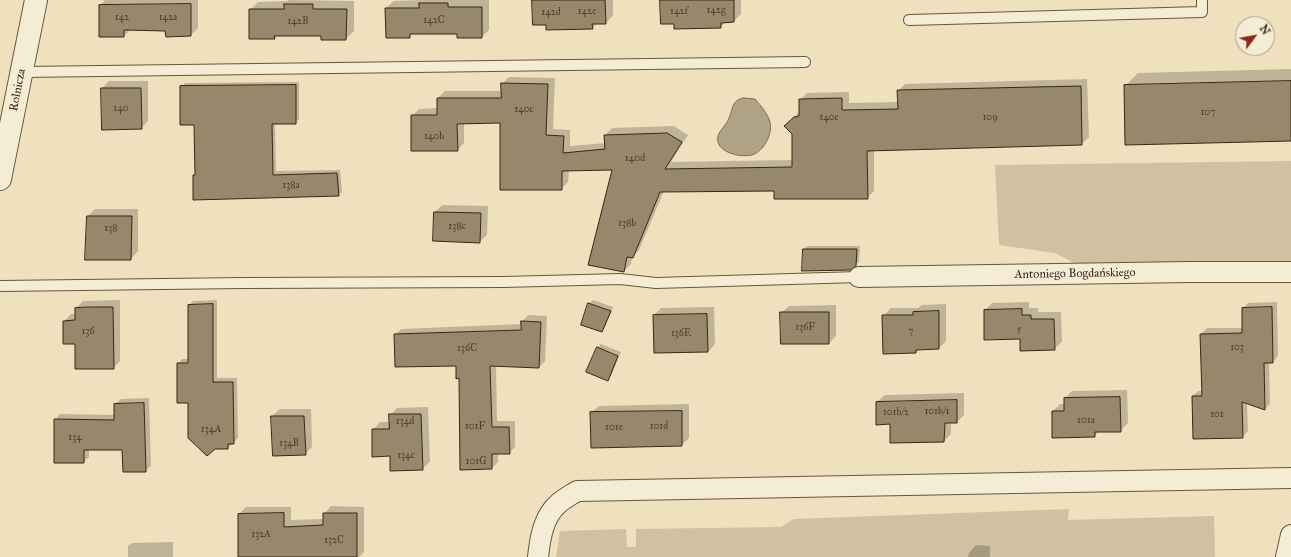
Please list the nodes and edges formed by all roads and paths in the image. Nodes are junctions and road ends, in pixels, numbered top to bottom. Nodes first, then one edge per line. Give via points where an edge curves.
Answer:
1 (36, 0) edge
2 (1202, 0) edge
3 (909, 20) dead end
4 (805, 62) dead end
5 (22, 72) junction
6 (0, 179) edge
7 (1291, 272) edge
8 (859, 277) joint
9 (0, 286) edge
10 (1291, 478) edge
11 (1291, 535) edge
12 (538, 557) edge
13 (1286, 557) edge

1 - 5 street, Rolnicza
2 - 3 lane via 1202,12
4 - 5 lane
5 - 6 street, Rolnicza
7 - 8 street, Antoniego Bogdańskiego
8 - 9 lane via 656,283 620,279
10 - 12 street via 577,491 550,513 541,534
11 - 13 street

